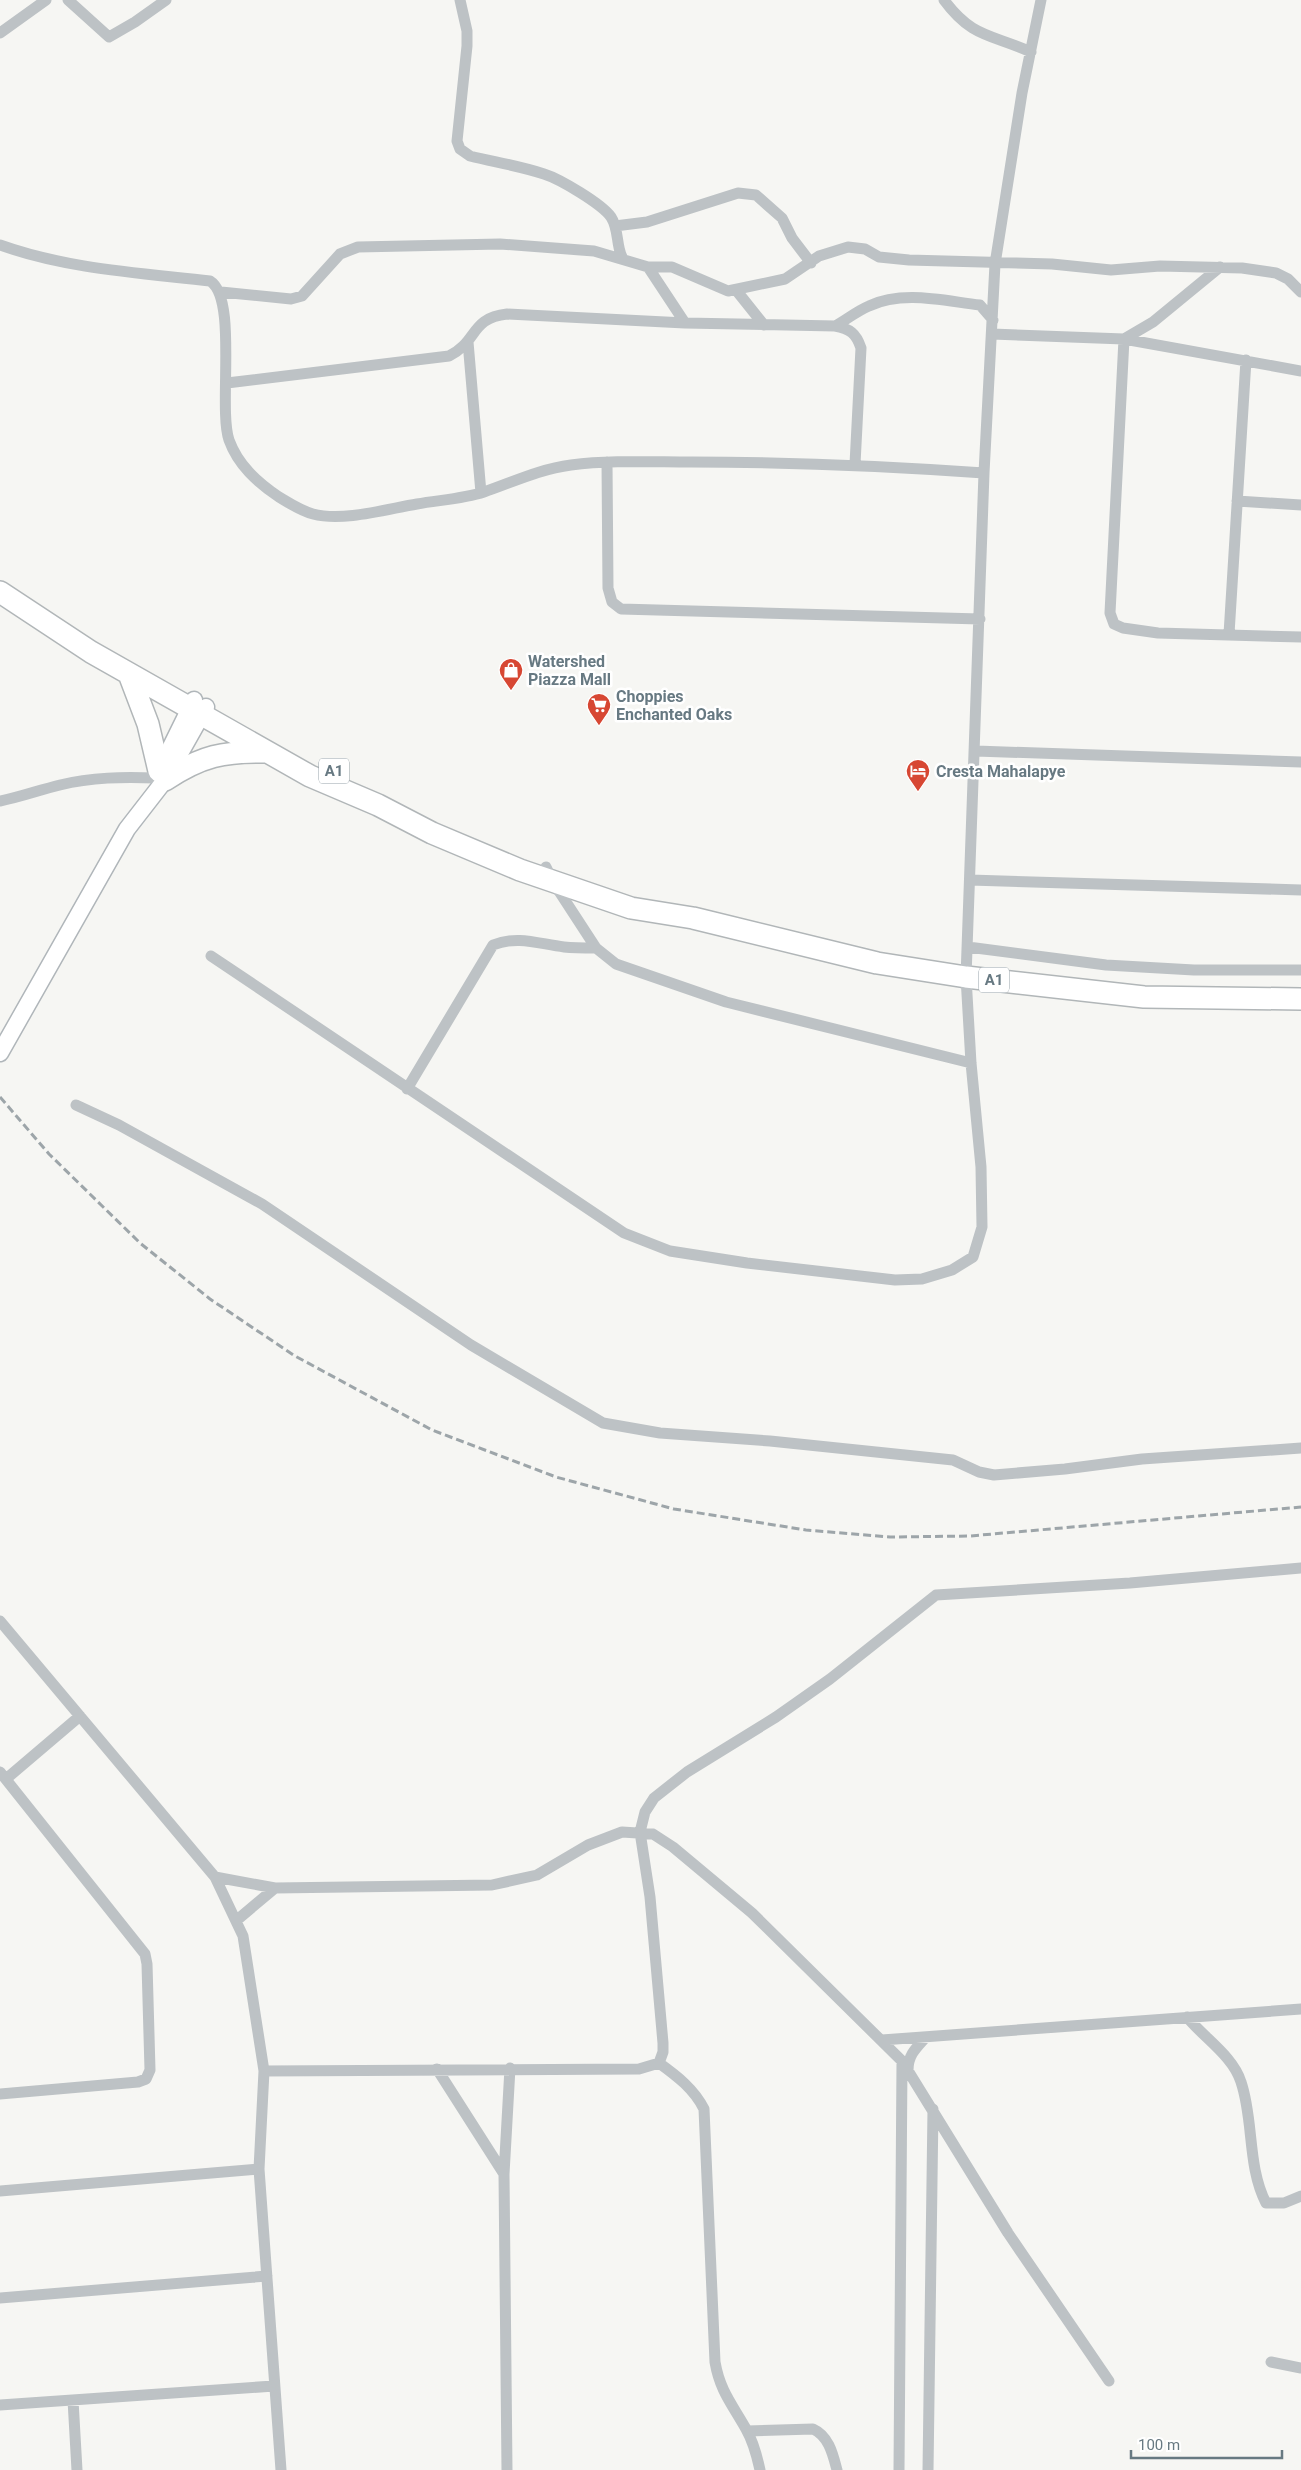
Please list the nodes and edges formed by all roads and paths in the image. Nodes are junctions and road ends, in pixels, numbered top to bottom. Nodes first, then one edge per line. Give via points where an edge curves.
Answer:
1 (46, 0) edge
2 (68, 0) edge
3 (166, 0) edge
4 (460, 0) edge
5 (944, 0) edge
6 (1041, 0) edge
7 (0, 34) edge
8 (1031, 52) junction
9 (615, 226) junction
10 (0, 245) edge
11 (622, 257) junction
12 (811, 263) junction
13 (995, 264) junction
14 (648, 267) junction
15 (1220, 267) junction
16 (1301, 277) edge
17 (1288, 279) junction
18 (736, 290) junction
19 (220, 292) junction
20 (1301, 292) edge
21 (993, 320) junction
22 (685, 323) junction
23 (764, 325) junction
24 (835, 326) junction
25 (992, 334) junction
26 (1124, 339) junction
27 (468, 342) junction
28 (1246, 360) junction
29 (1301, 371) edge
30 (228, 383) junction
31 (607, 462) junction
32 (855, 464) junction
33 (984, 473) junction
34 (481, 492) junction
35 (1237, 501) junction
36 (1301, 505) edge
37 (0, 575) edge
38 (0, 592) edge
39 (980, 619) junction
40 (1229, 634) junction
41 (1301, 637) edge
42 (129, 674) junction
43 (198, 707) junction
44 (976, 751) junction
45 (270, 752) junction
46 (1301, 762) edge
47 (160, 776) junction
48 (0, 802) edge
49 (550, 874) junction
50 (970, 880) junction
51 (1301, 890) edge
52 (968, 947) junction
53 (596, 948) junction
54 (211, 956) dead end
55 (1301, 970) edge
56 (966, 978) junction
57 (1301, 999) edge
58 (0, 1053) edge
59 (971, 1063) junction
60 (406, 1089) junction
61 (76, 1106) dead end
62 (1301, 1448) edge
63 (1301, 1568) edge
64 (0, 1620) edge
65 (80, 1716) junction
66 (3, 1775) edge
67 (640, 1832) junction
68 (215, 1877) junction
69 (275, 1888) junction
70 (237, 1920) junction
71 (1301, 2009) edge
72 (1187, 2017) junction
73 (926, 2037) junction
74 (882, 2040) junction
75 (659, 2063) junction
76 (905, 2065) junction
77 (510, 2068) junction
78 (437, 2069) junction
79 (264, 2071) junction
80 (0, 2094) edge
81 (933, 2108) junction
82 (259, 2169) junction
83 (504, 2174) junction
84 (0, 2192) edge
85 (1301, 2196) edge
86 (267, 2276) junction
87 (0, 2298) edge
88 (1271, 2362) dead end
89 (1301, 2368) edge
90 (1109, 2381) dead end
91 (274, 2386) junction
92 (73, 2400) junction
93 (0, 2404) edge
94 (747, 2430) junction
95 (77, 2470) edge
96 (281, 2470) edge
97 (506, 2470) edge
98 (760, 2470) edge
99 (837, 2470) edge
100 (900, 2470) edge
101 (928, 2470) edge

1 - 7 street
2 - 3 street via 109,37
4 - 9 street via 467,32 457,141 460,148 470,156 545,174 591,200 604,210
5 - 8 street via 971,29
6 - 8 street
8 - 13 street
9 - 11 street via 617,247
9 - 12 street via 647,222 738,193 756,195 782,218
10 - 19 street via 26,254 89,266 210,282
11 - 14 street
11 - 19 street via 594,250 547,246 375,245 340,254 302,296 291,299
12 - 13 street via 819,256 848,247 909,260
12 - 18 street via 785,279
13 - 15 street via 1052,264 1111,270 1160,266
13 - 21 street
14 - 18 street via 672,267 723,291
14 - 22 street
15 - 17 street via 1276,273
15 - 26 street via 1153,322
16 - 17 street
17 - 20 street
18 - 23 street
19 - 30 street
21 - 24 street via 980,305 922,297 886,300
21 - 25 street
22 - 23 street
22 - 27 street via 492,315 480,323
23 - 24 street
24 - 32 street via 848,329 857,336 861,348
25 - 26 street
25 - 33 street
26 - 28 street
26 - 40 street via 1110,614 1114,624 1140,631
27 - 30 street via 449,356
27 - 34 street
28 - 29 street
28 - 35 street
30 - 34 street via 226,424 238,458 255,480 300,509 313,514 348,515
31 - 32 street
31 - 34 street via 570,465 534,473
31 - 39 street via 608,588 612,602 621,608
32 - 33 street
33 - 39 street
35 - 36 street
35 - 40 street
37 - 43 highway, A1
38 - 42 highway, A1
39 - 44 street
40 - 41 street
42 - 43 highway, A1
42 - 47 highway via 148,724
43 - 45 highway, A1
43 - 47 main road
43 - 49 highway, A1
44 - 46 street
44 - 50 street
45 - 47 highway via 233,752 206,757
45 - 49 highway, A1 via 310,776 378,805 432,833
47 - 48 street via 101,777
47 - 58 main road via 127,828
49 - 53 street
49 - 56 highway, A1 via 653,901 693,918 877,963
50 - 51 street
50 - 52 street
52 - 55 street via 1106,965 1194,970
52 - 56 street
53 - 59 street via 616,964 726,1002
53 - 60 street via 564,947 525,940 504,940 493,945
54 - 60 street
56 - 57 highway, A1 via 1144,997
56 - 59 street
59 - 60 street via 981,1167 982,1228 973,1257 952,1270 922,1279 895,1280 670,1251 624,1233
61 - 62 street via 120,1125 262,1204 471,1345 603,1423 660,1433 953,1460 994,1475 1142,1459
63 - 67 street via 1130,1583 936,1594 830,1679 719,1751 654,1798 645,1812
64 - 65 street
65 - 66 street
65 - 68 street
66 - 80 street via 145,1954 150,2070 146,2079 138,2082
67 - 69 street via 622,1832 588,1845 538,1875 492,1885
67 - 74 street via 653,1834 673,1847 752,1913
67 - 75 street via 650,1897 663,2043
68 - 69 street
68 - 70 street
69 - 70 street
70 - 79 street via 243,1936
71 - 72 street
72 - 73 street
72 - 85 street via 1230,2063 1241,2081 1260,2192 1266,2202 1284,2203
73 - 74 street
73 - 76 street
74 - 76 street
75 - 77 street via 640,2069
75 - 94 street via 680,2078 704,2109 715,2362 725,2397
76 - 81 street
76 - 100 street
77 - 78 street
77 - 83 street
78 - 79 street
78 - 83 street
79 - 82 street
81 - 90 street via 1008,2233
81 - 101 street
82 - 84 street
82 - 86 street
83 - 97 street
86 - 87 street
86 - 91 street
88 - 89 street
91 - 92 street
91 - 96 street
92 - 93 street
92 - 95 street
94 - 98 street
94 - 99 street via 813,2429 826,2441

